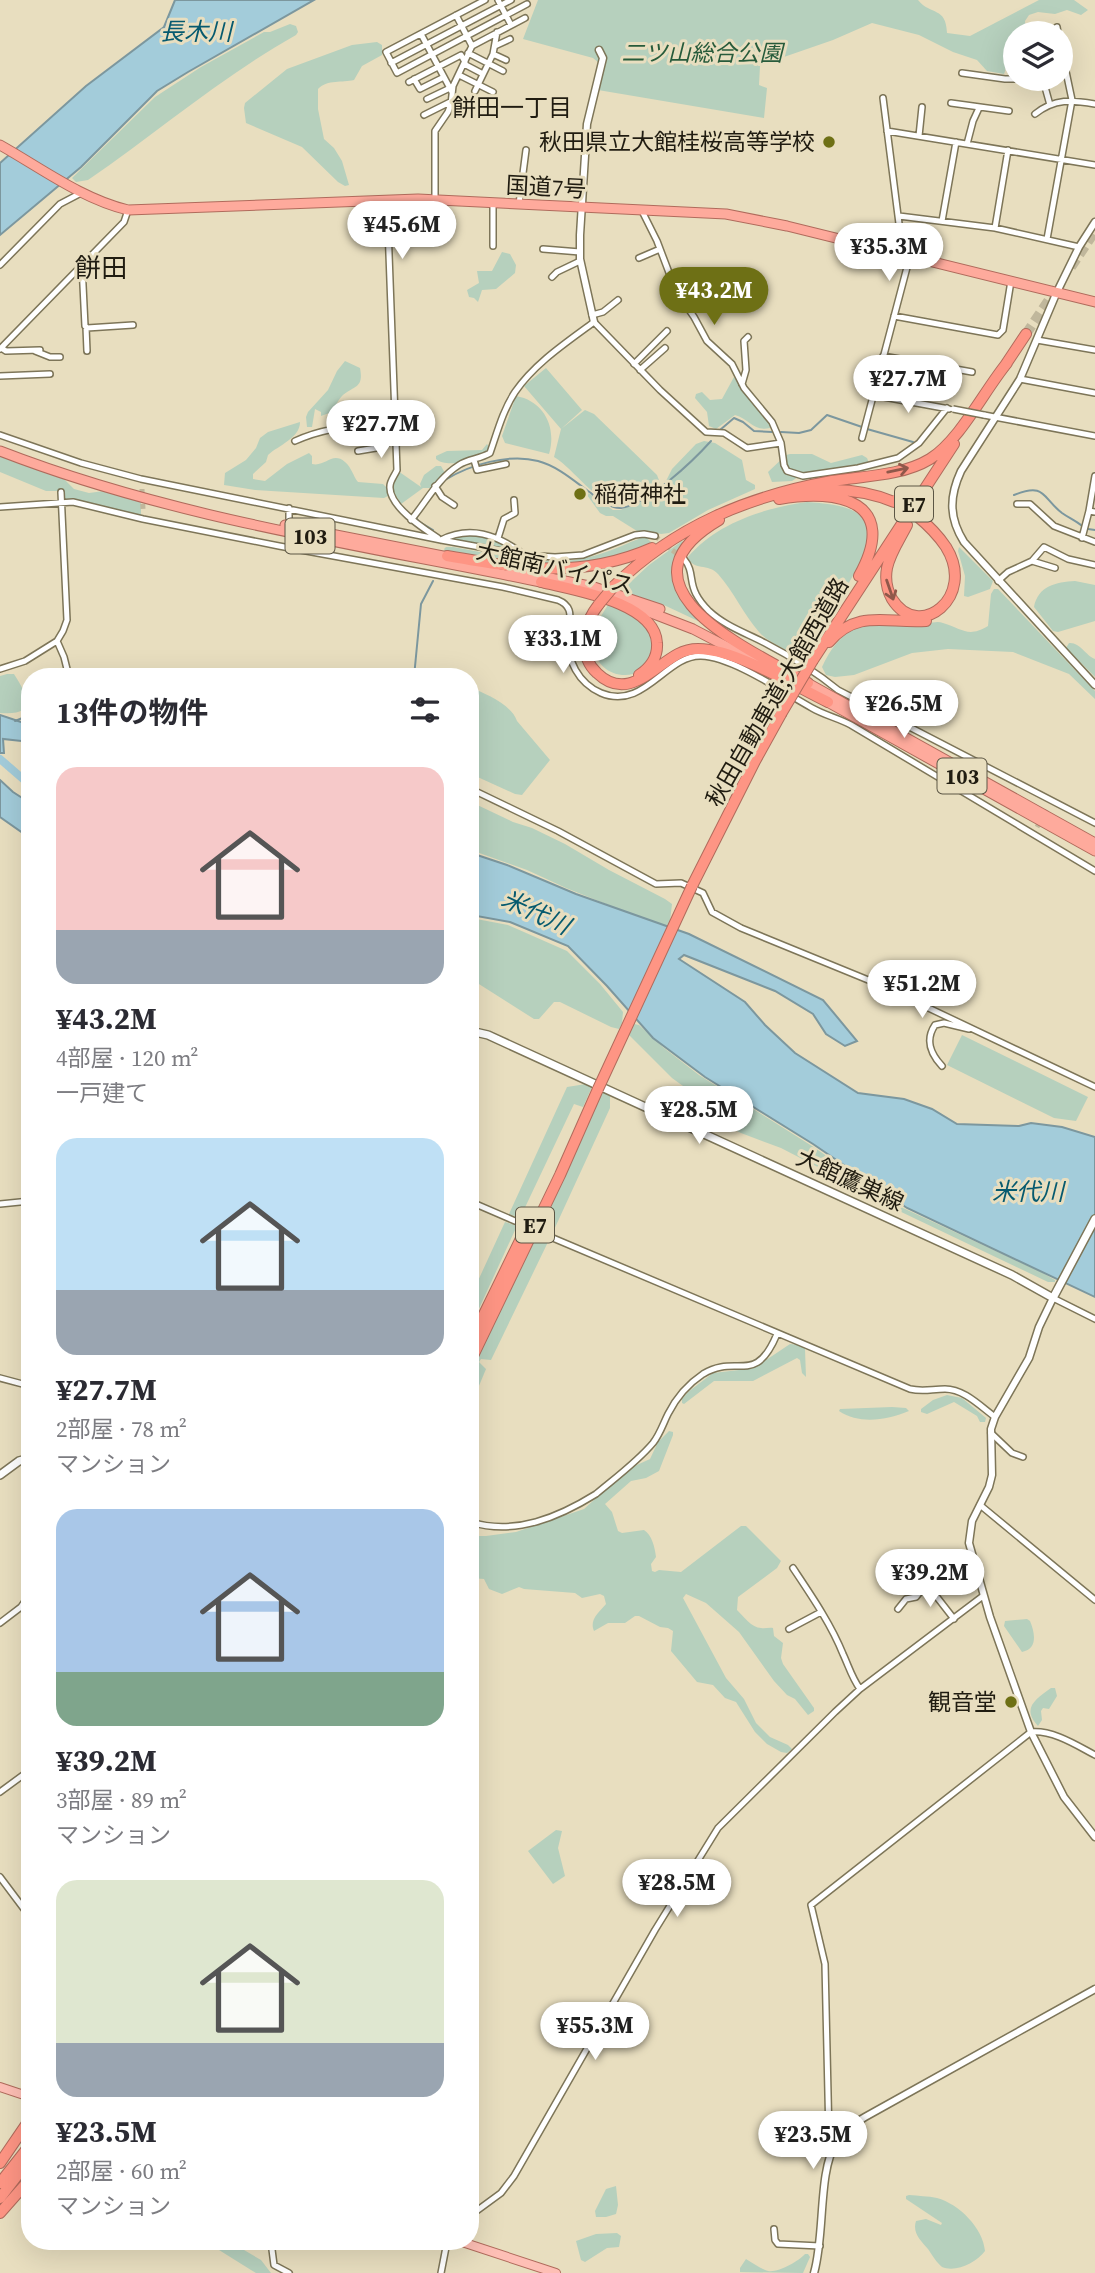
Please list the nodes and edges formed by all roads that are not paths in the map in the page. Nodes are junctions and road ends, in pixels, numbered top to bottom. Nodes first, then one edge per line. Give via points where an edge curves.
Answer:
1 (485, 0) edge
2 (511, 0) edge
3 (499, 3) edge
4 (527, 4) edge
5 (456, 15) junction
6 (506, 15) junction
7 (525, 18) dead end
8 (511, 25) junction
9 (462, 26) junction
10 (497, 32) junction
11 (421, 34) junction
12 (467, 36) junction
13 (510, 39) dead end
14 (426, 44) junction
15 (472, 46) junction
16 (495, 46) junction
17 (599, 50) dead end
18 (469, 53) junction
19 (493, 54) junction
20 (432, 55) junction
21 (461, 55) junction
22 (506, 60) dead end
23 (391, 63) junction
24 (464, 63) junction
25 (488, 63) junction
26 (439, 67) junction
27 (503, 71) dead end
28 (483, 74) junction
29 (962, 74) dead end
30 (459, 75) junction
31 (444, 76) junction
32 (1003, 78) edge
33 (476, 87) junction
34 (1046, 91) edge
35 (1070, 91) edge
36 (493, 92) dead end
37 (451, 94) junction
38 (883, 98) dead end
39 (427, 99) dead end
40 (1072, 100) junction
41 (951, 103) dead end
42 (1095, 104) edge
43 (1050, 105) junction
44 (922, 107) dead end
45 (979, 108) junction
46 (1009, 111) dead end
47 (1035, 114) dead end
48 (424, 115) dead end
49 (482, 115) dead end
50 (887, 131) junction
51 (919, 136) junction
52 (956, 142) junction
53 (967, 144) junction
54 (0, 145) edge
55 (526, 150) dead end
56 (1008, 150) junction
57 (1060, 160) junction
58 (1095, 165) edge
59 (79, 191) junction
60 (387, 200) junction
61 (435, 200) junction
62 (494, 203) junction
63 (519, 204) junction
64 (582, 208) junction
65 (128, 210) junction
66 (642, 211) junction
67 (899, 216) junction
68 (942, 221) junction
69 (1095, 222) edge
70 (995, 228) junction
71 (1047, 239) junction
72 (493, 246) dead end
73 (1079, 247) junction
74 (544, 249) dead end
75 (660, 249) junction
76 (580, 252) junction
77 (906, 255) junction
78 (639, 258) dead end
79 (580, 261) junction
80 (0, 265) edge
81 (82, 265) junction
82 (552, 277) dead end
83 (1011, 281) junction
84 (1056, 294) junction
85 (618, 300) dead end
86 (1095, 302) edge
87 (894, 316) junction
88 (593, 318) junction
89 (133, 325) dead end
90 (86, 327) junction
91 (667, 331) dead end
92 (1026, 334) tunnel mouth
93 (748, 337) dead end
94 (1037, 340) junction
95 (1, 348) edge
96 (665, 348) dead end
97 (40, 349) dead end
98 (33, 350) junction
99 (1095, 350) edge
100 (87, 351) dead end
101 (883, 356) junction
102 (60, 357) dead end
103 (1007, 363) junction
104 (634, 364) junction
105 (640, 370) junction
106 (972, 372) dead end
107 (50, 373) dead end
108 (0, 376) edge
109 (1020, 379) junction
110 (742, 384) junction
111 (1095, 393) edge
112 (873, 395) junction
113 (950, 409) junction
114 (996, 416) junction
115 (395, 426) junction
116 (0, 435) edge
117 (1095, 436) edge
118 (862, 438) dead end
119 (396, 439) junction
120 (295, 441) dead end
121 (782, 443) junction
122 (0, 451) edge
123 (358, 451) dead end
124 (942, 463) junction
125 (475, 464) junction
126 (506, 464) dead end
127 (1095, 476) edge
128 (141, 479) junction
129 (81, 480) junction
130 (803, 487) junction
131 (436, 488) junction
132 (142, 489) tunnel mouth
133 (61, 492) dead end
134 (514, 500) dead end
135 (895, 501) junction
136 (62, 503) junction
137 (759, 503) junction
138 (1017, 504) dead end
139 (454, 505) dead end
140 (0, 507) edge
141 (289, 508) junction
142 (143, 509) tunnel mouth
143 (1092, 512) edge
144 (732, 513) junction
145 (918, 515) junction
146 (143, 519) junction
147 (289, 519) dead end
148 (411, 520) junction
149 (693, 526) junction
150 (654, 536) dead end
151 (290, 537) dead end
152 (498, 538) junction
153 (1083, 538) junction
154 (441, 540) junction
155 (1095, 542) edge
156 (290, 548) junction
157 (443, 553) junction
158 (524, 555) junction
159 (684, 559) tunnel mouth
160 (1032, 561) junction
161 (434, 565) dead end
162 (1095, 565) edge
163 (1055, 568) dead end
164 (432, 574) junction
165 (998, 581) junction
166 (541, 582) junction
167 (616, 587) junction
168 (601, 605) junction
169 (57, 641) junction
170 (822, 644) junction
171 (814, 662) junction
172 (67, 668) edge
173 (0, 669) edge
174 (808, 683) junction
175 (1095, 685) edge
176 (828, 702) junction
177 (957, 753) junction
178 (953, 759) dead end
179 (946, 771) dead end
180 (941, 779) junction
181 (479, 793) edge
182 (1051, 801) junction
183 (1047, 810) tunnel mouth
184 (1095, 822) edge
185 (1054, 824) junction
186 (1037, 827) tunnel mouth
187 (1031, 835) junction
188 (1095, 842) edge
189 (1095, 852) edge
190 (1095, 872) edge
191 (976, 1030) junction
192 (479, 1033) edge
193 (942, 1066) dead end
194 (1095, 1087) edge
195 (598, 1089) junction
196 (21, 1202) edge
197 (0, 1204) edge
198 (479, 1205) edge
199 (1095, 1219) edge
200 (515, 1221) dead end
201 (541, 1233) dead end
202 (1056, 1294) junction
203 (1095, 1319) edge
204 (479, 1325) edge
205 (777, 1334) junction
206 (479, 1343) edge
207 (0, 1378) edge
208 (21, 1384) edge
209 (995, 1417) junction
210 (991, 1433) junction
211 (1023, 1457) dead end
212 (21, 1460) edge
213 (0, 1475) edge
214 (979, 1505) junction
215 (479, 1524) edge
216 (971, 1553) junction
217 (793, 1568) dead end
218 (926, 1583) junction
219 (983, 1596) junction
220 (1095, 1600) edge
221 (21, 1607) edge
222 (898, 1609) dead end
223 (821, 1612) junction
224 (954, 1619) junction
225 (0, 1623) edge
226 (789, 1629) dead end
227 (860, 1689) junction
228 (1031, 1732) junction
229 (1095, 1755) edge
230 (21, 1777) edge
231 (0, 1792) edge
232 (1095, 1837) edge
233 (0, 1877) edge
234 (21, 1905) edge
235 (1095, 1989) edge
236 (0, 2087) edge
237 (21, 2093) edge
238 (21, 2132) edge
239 (835, 2144) junction
240 (21, 2156) edge
241 (0, 2163) edge
242 (21, 2171) edge
243 (0, 2183) edge
244 (21, 2189) edge
245 (0, 2198) edge
246 (479, 2209) edge
247 (0, 2213) edge
248 (774, 2229) dead end
249 (820, 2246) junction
250 (479, 2248) edge
251 (272, 2250) edge
252 (445, 2250) edge
253 (289, 2273) edge
254 (441, 2273) edge
255 (556, 2273) edge
256 (814, 2273) edge

1 - 5 street
2 - 3 street
3 - 6 street
3 - 9 street
4 - 6 street
5 - 9 street
5 - 11 street
6 - 8 street
6 - 12 street
7 - 8 street
8 - 10 street
9 - 12 street
9 - 14 street
10 - 15 street
10 - 16 street
11 - 14 street
11 - 23 street via 386,52
12 - 15 street
12 - 20 street
13 - 16 street
14 - 20 street
14 - 23 street
15 - 18 street
16 - 19 street
17 - 64 street via 603,58 587,124
18 - 21 street
18 - 24 street
18 - 25 street
19 - 22 street
19 - 25 street
20 - 23 street via 397,74
20 - 26 street
21 - 24 street
21 - 26 street
24 - 28 street
24 - 30 street
25 - 27 street
25 - 28 street
26 - 31 street
26 - 31 street via 411,81 420,89
28 - 33 street
29 - 32 street
30 - 33 street
30 - 37 street
31 - 37 street
33 - 36 street
34 - 43 street
35 - 40 street
37 - 39 street
37 - 48 street
37 - 49 street
37 - 61 street via 448,112 433,139
38 - 50 street
40 - 42 street
40 - 43 street
40 - 57 street
41 - 45 street
43 - 47 street
44 - 51 street
45 - 46 street
45 - 53 street
50 - 51 street
50 - 67 street
51 - 52 street
52 - 53 street
52 - 68 street
53 - 56 street
54 - 59 highway, 国道7号
55 - 63 street
56 - 57 street
56 - 70 street
57 - 58 street
57 - 71 street
59 - 65 highway, 国道7号
59 - 80 street via 60,204
60 - 61 highway, 国道7号
60 - 65 highway, 国道7号
60 - 115 street
61 - 62 highway, 国道7号
62 - 63 highway, 国道7号
62 - 72 street
63 - 64 highway, 国道7号
64 - 66 highway, 国道7号
64 - 76 street
65 - 81 street via 124,222
66 - 75 street
66 - 77 highway, 国道7号 via 754,218
67 - 68 street
67 - 77 street
68 - 70 street
69 - 73 street
70 - 71 street
71 - 73 street
73 - 84 street
74 - 76 street
75 - 78 street
75 - 110 street via 676,291 706,341 732,364
76 - 79 street
77 - 83 highway, 国道7号
77 - 87 street
79 - 82 street
79 - 88 street
81 - 90 street
81 - 95 street
83 - 84 highway, 国道7号
83 - 87 street via 1003,330 998,335
84 - 86 highway, 国道7号
84 - 94 street
85 - 88 street
87 - 101 street
88 - 104 street
88 - 125 street via 521,385 490,453
89 - 90 street
90 - 100 street
91 - 104 street
92 - 103 highway, 秋田自動車道;大館西道路 / E7
93 - 110 street
94 - 99 street
94 - 109 street
95 - 98 street
96 - 105 street
97 - 98 street
98 - 102 street
101 - 106 street
101 - 112 street
103 - 124 highway, 秋田自動車道;大館西道路 / E7
130 -> 103 highway via 897,471 932,458 956,434
104 - 105 street
105 - 121 street via 706,432 724,433 747,448
107 - 108 street
109 - 111 street
109 - 114 street
110 - 121 street via 772,422
112 - 113 street
112 - 118 street
113 - 114 street, bridge
113 - 121 street via 898,458 858,468 803,476 787,471
114 - 117 street
114 - 165 street via 954,485 951,508 964,542
115 - 119 street
115 - 120 street via 340,428
116 - 128 street
119 - 123 street
119 - 148 street via 392,497
122 - 129 highway, 大館南バイパス / 103
124 -> 145 highway via 891,554 886,574 889,593 899,608 923,616 946,604 956,577 946,546
124 - 170 highway, 秋田自動車道;大館西道路 / E7
125 - 126 street via 477,470
125 - 131 street via 461,463
127 - 143 street
128 - 132 street
128 - 141 street
129 - 157 highway, 大館南バイパス / 103 via 209,510
129 - 166 highway, 大館南バイパス / 103 via 206,514
130 - 135 highway via 855,486
130 - 149 highway via 743,504
131 - 139 street
131 - 148 street
133 - 136 street
134 - 152 street via 515,513 504,519
135 - 137 highway via 839,489
135 - 145 highway, bridge
136 - 140 street
136 - 146 street
136 - 169 street via 67,620
137 - 144 highway
137 - 170 highway via 802,495 829,496 858,506 872,524 874,540 868,559
138 - 153 street via 1030,504 1054,526
141 - 147 street
141 - 154 street
142 - 146 street
143 - 153 street
144 - 167 highway via 673,544
144 - 174 highway via 699,532 684,548 678,568 682,593 717,629
145 - 171 highway via 944,537 958,561 960,587 953,603 929,620 875,619 853,624 835,636
146 - 156 street
148 - 154 street
149 - 157 highway via 628,558 581,568 529,568
149 - 167 highway via 649,555
150 - 158 street via 635,535 583,555
151 - 156 street
152 - 154 street via 470,532
152 - 158 street
153 - 155 street
154 - 157 street
154 - 158 street
156 - 164 street
157 - 174 highway, 大館南バイパス / 103 via 646,603 712,631
159 - 177 street via 695,594 712,614 838,690
160 - 162 street via 1044,547
160 - 163 street
160 - 165 street
161 - 164 street
164 - 180 street via 566,604 572,663 584,681 602,693 620,697 644,688 694,656 720,659 851,724
165 - 175 street
166 - 168 highway via 611,601 644,618 655,633 657,650 653,662 639,674 615,678 594,662 589,635
166 - 176 highway, 大館南バイパス / 103 via 666,617
167 - 168 highway, bridge
168 - 176 highway via 586,629 584,649 591,667 607,680 635,682 678,654 707,649 734,657
169 - 172 street
169 - 173 street via 25,661
170 - 171 highway, 秋田自動車道;大館西道路 / E7
171 - 195 highway, 秋田自動車道;大館西道路 / E7, bridge via 755,761
174 - 185 highway, 大館南バイパス / 103
176 - 185 highway, 大館南バイパス / 103
177 - 178 street
177 - 182 street
179 - 180 street
180 - 187 street
181 - 191 street via 656,884 681,883 703,893 712,912 741,928
182 - 183 street
182 - 184 street
185 - 188 highway
185 - 189 highway
186 - 187 street
187 - 190 street
191 - 193 street via 935,1025 930,1048
191 - 194 street
192 - 202 main road, 大館鷹巣線
195 - 204 highway, 秋田自動車道;大館西道路 / E7
195 - 206 highway, 秋田自動車道;大館西道路 / E7
196 - 197 street
198 - 200 street
199 - 202 main road
201 - 205 street
202 - 203 street
202 - 209 street via 1029,1358
205 - 209 street via 910,1389 962,1393
205 - 215 street via 758,1364 719,1367 687,1387 652,1444 586,1500 522,1526
207 - 208 street
209 - 210 street
210 - 211 street
210 - 214 street via 992,1475
212 - 213 main road
214 - 216 street via 969,1532
214 - 220 street
216 - 218 street via 939,1563
216 - 219 street
217 - 223 street
218 - 222 street
218 - 224 street
219 - 224 street
219 - 228 street
221 - 225 street
223 - 226 street
223 - 227 street
224 - 227 street
227 - 246 street via 718,1828 514,2176
228 - 229 street via 1055,1736
228 - 232 street via 1064,1797
228 - 239 street via 811,1905 825,1964 829,2137
230 - 231 street
233 - 234 street
235 - 239 street via 864,2117
236 - 237 main road
238 - 241 highway
239 - 249 street via 828,2162
240 - 243 highway
242 - 245 highway
244 - 247 highway
248 - 249 street via 778,2244
249 - 256 street
250 - 255 main road
251 - 253 street via 274,2265
252 - 254 street

